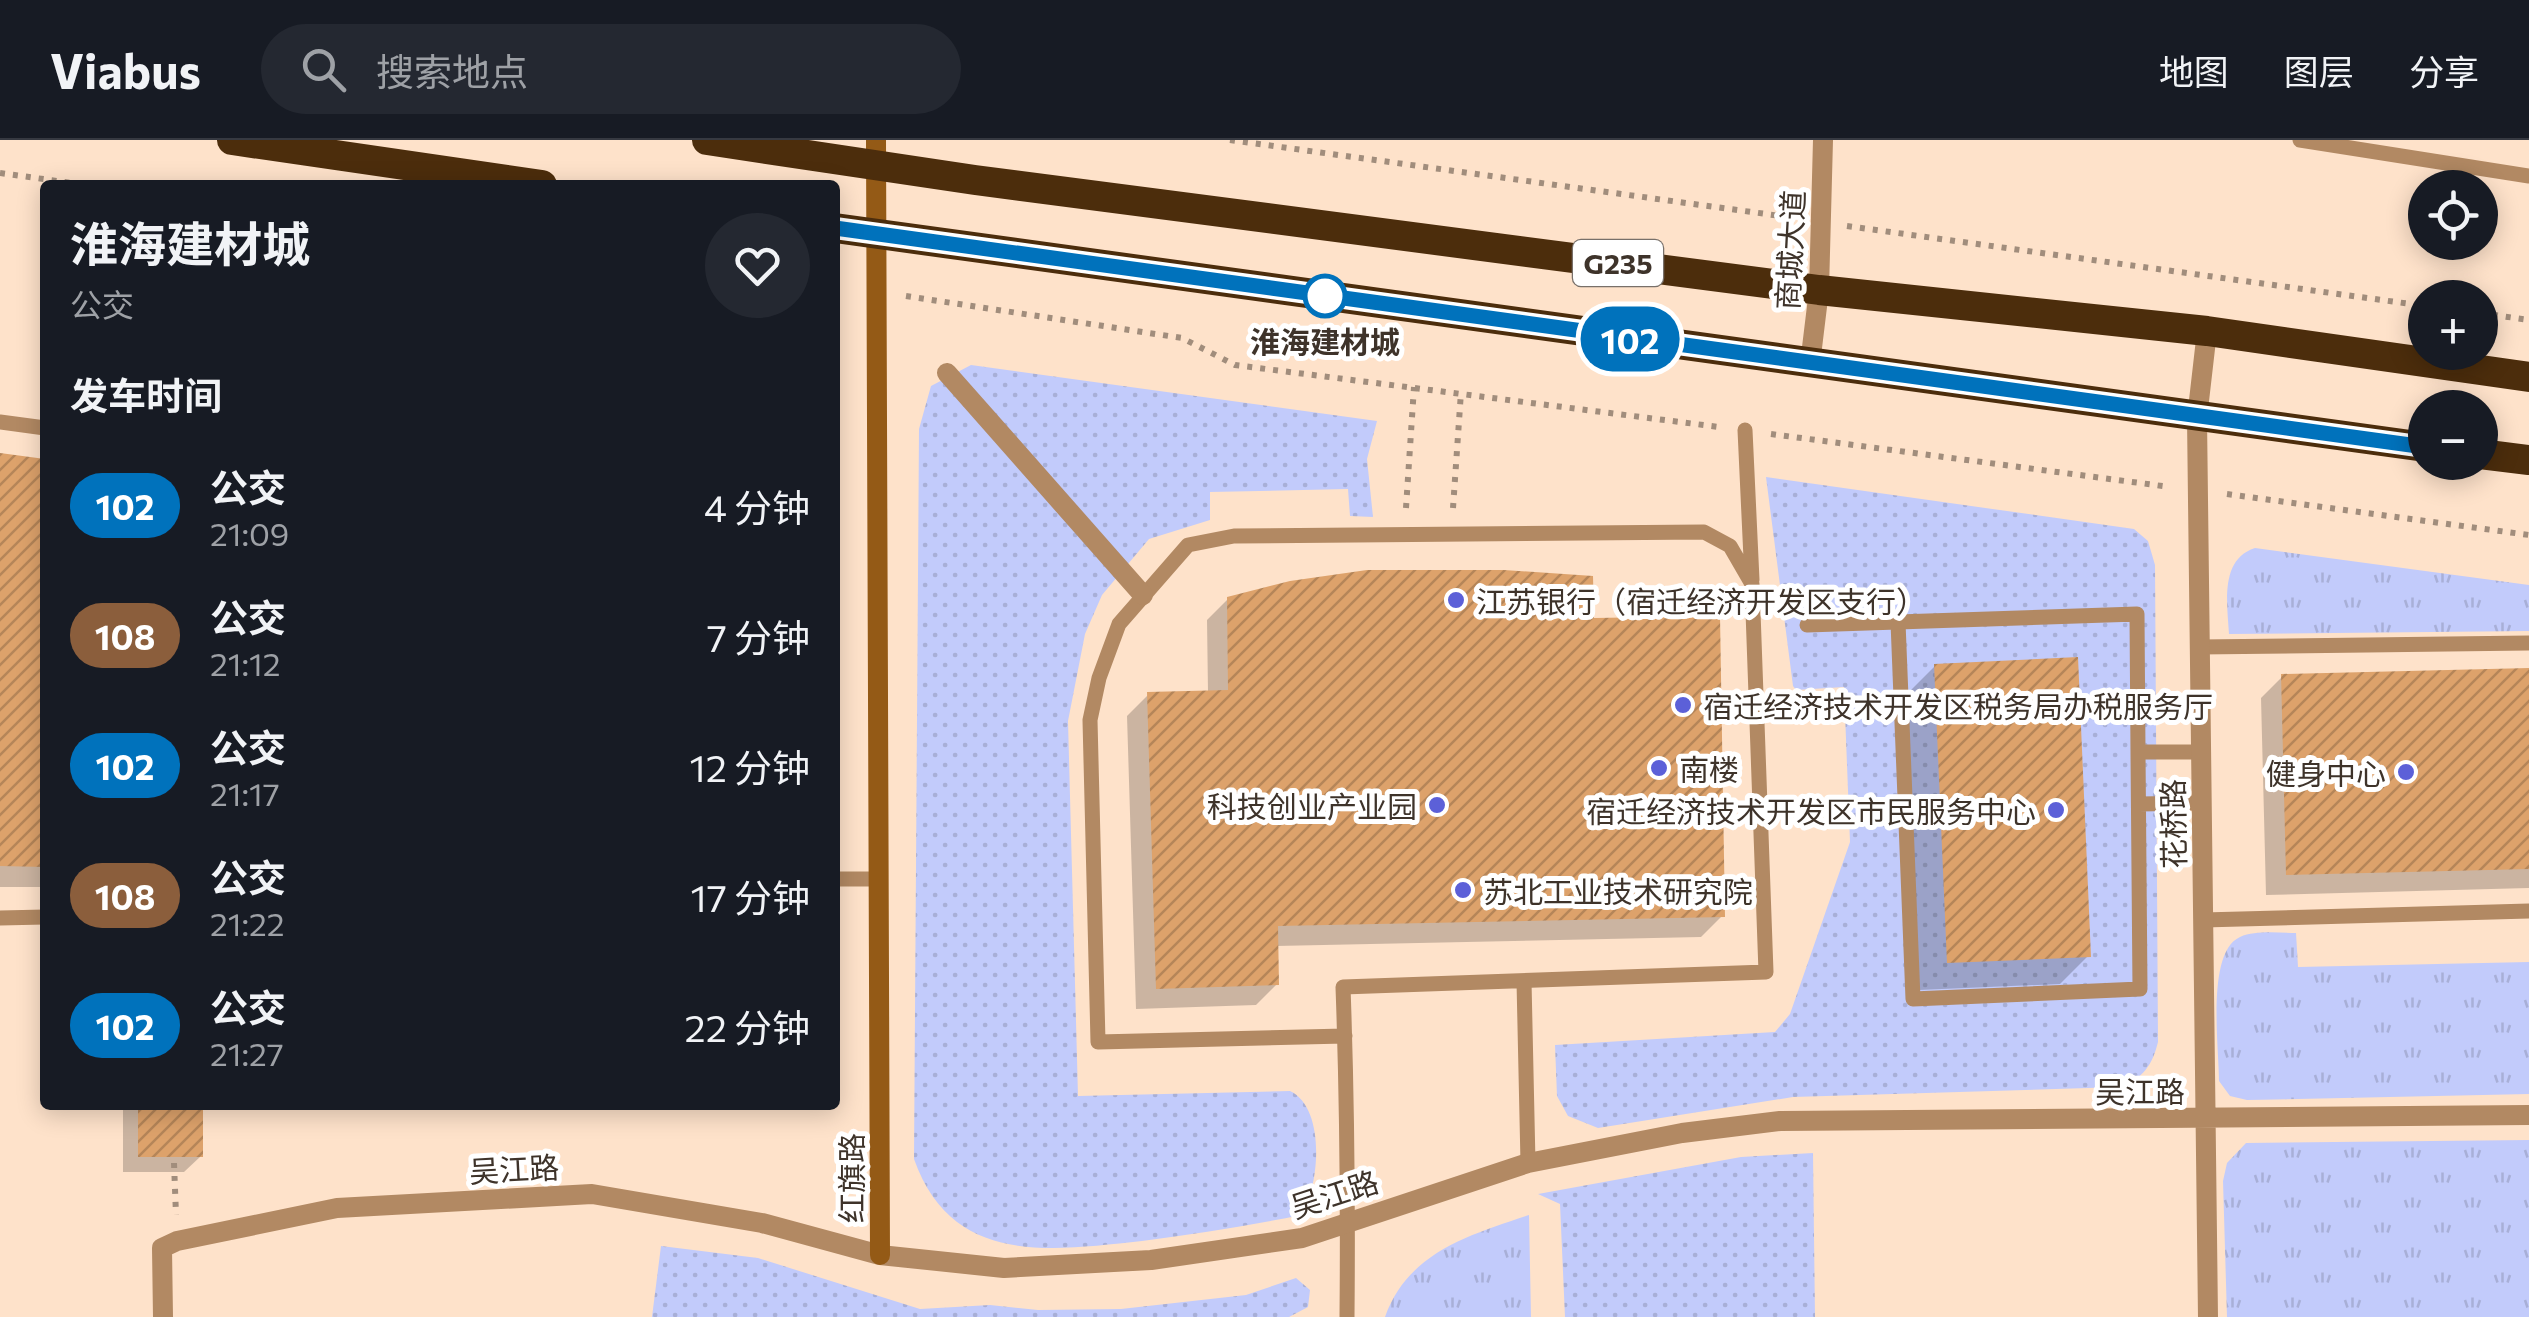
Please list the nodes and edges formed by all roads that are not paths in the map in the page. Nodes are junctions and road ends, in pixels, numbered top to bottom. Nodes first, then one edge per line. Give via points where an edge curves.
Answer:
1 (232, 140) edge
2 (707, 140) edge
3 (1823, 140) edge
4 (2300, 140) edge
5 (876, 153) edge
6 (2529, 176) edge
7 (508, 180) edge
8 (840, 229) edge
9 (877, 234) junction
10 (1819, 290) junction
11 (2207, 331) junction
12 (1810, 364) junction
13 (948, 373) dead end
14 (2529, 377) edge
15 (2197, 418) junction
16 (0, 422) edge
17 (40, 427) edge
18 (1745, 430) road end
19 (2408, 445) edge
20 (2498, 456) edge
21 (2529, 460) edge
22 (1752, 584) junction
23 (1143, 595) junction
24 (1898, 622) junction
25 (1807, 625) dead end
26 (2529, 642) edge
27 (2200, 646) junction
28 (2138, 752) junction
29 (2200, 752) junction
30 (2202, 802) junction
31 (2138, 804) junction
32 (840, 879) edge
33 (877, 880) junction
34 (2529, 910) edge
35 (40, 917) edge
36 (0, 918) edge
37 (2203, 920) junction
38 (1524, 981) junction
39 (1345, 1036) junction
40 (2529, 1115) edge
41 (2206, 1120) junction
42 (1528, 1163) junction
43 (1350, 1220) junction
44 (880, 1255) junction
45 (1345, 1316) edge
46 (163, 1317) edge
47 (2208, 1317) edge

1 - 7 highway
2 - 5 highway, G235
3 - 10 street, 商城大道
4 - 6 lane
5 - 9 street, 红旗路
5 - 10 highway, G235
8 - 9 highway, G235
9 - 12 highway, G235
9 - 33 street, 红旗路
10 - 11 highway, G235
10 - 12 street, 商城大道
11 - 14 highway, G235
11 - 15 street, 花桥路
12 - 15 highway, G235
13 - 23 street
15 - 19 highway, G235
15 - 27 street, 花桥路
16 - 17 lane
18 - 22 lane
20 - 21 highway
22 - 23 lane via 1730,546 1704,532 1234,536 1188,545
22 - 38 lane via 1766,972
23 - 39 lane via 1119,624 1090,720 1098,1042
24 - 25 lane
24 - 28 lane via 2136,614
24 - 31 lane via 1913,999 2140,989
26 - 27 lane
27 - 29 street, 花桥路
28 - 29 lane
28 - 31 lane
29 - 30 street, 花桥路
30 - 31 lane
30 - 37 street, 花桥路
32 - 33 lane
33 - 44 street, 红旗路
34 - 37 lane
35 - 36 lane
37 - 41 street, 花桥路
38 - 39 lane via 1343,987
38 - 42 lane
39 - 43 lane
40 - 41 street, 吴江路
41 - 42 street, 吴江路 via 1780,1121
41 - 47 street, 花桥路
42 - 43 street, 吴江路
43 - 44 street, 吴江路 via 1302,1238 1151,1260 1004,1268
43 - 45 lane
44 - 46 street, 吴江路 via 762,1223 592,1194 337,1208 170,1245

